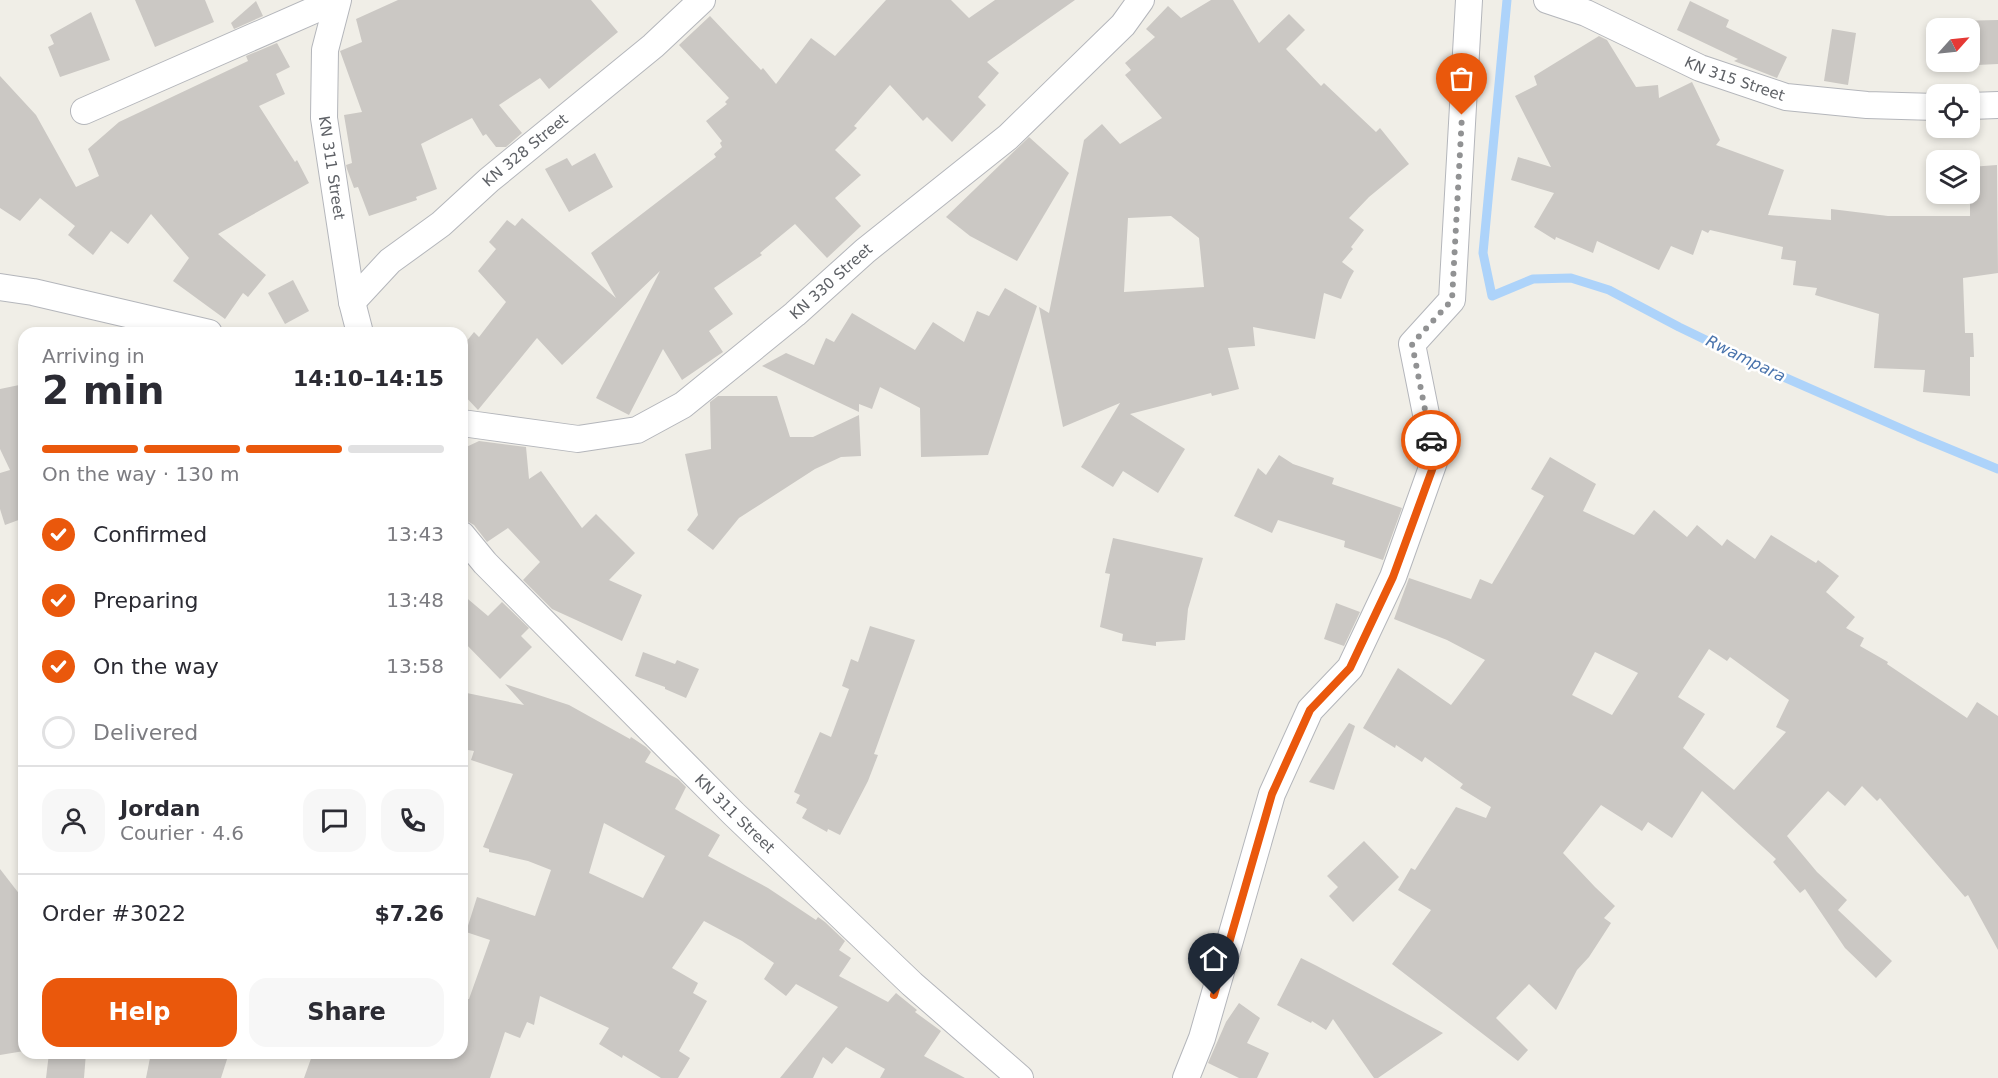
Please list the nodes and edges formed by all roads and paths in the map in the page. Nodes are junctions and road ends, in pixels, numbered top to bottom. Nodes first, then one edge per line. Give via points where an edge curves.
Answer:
1 (338, 0) edge
2 (702, 0) edge
3 (1141, 0) edge
4 (1469, 0) edge
5 (1547, 0) edge
6 (1998, 105) edge
7 (1980, 106) edge
8 (1926, 107) edge
9 (84, 111) dead end
10 (0, 287) edge
11 (352, 302) junction
12 (183, 327) edge
13 (358, 327) edge
14 (468, 424) edge
15 (468, 542) edge
16 (1020, 1078) edge
17 (1185, 1078) edge

1 - 9 street, KN 311 Street
1 - 11 street, KN 311 Street via 325,50 324,118
2 - 11 street, KN 328 Street via 441,224 390,261
3 - 14 street, KN 330 Street via 1123,25 1008,137 865,251 683,405 637,430 578,439
4 - 17 street via 1452,300 1412,344 1436,459 1393,577 1350,668 1310,710 1272,794 1202,1038
5 - 8 street, KN 315 Street via 1586,13 1700,68 1786,97
6 - 7 street
10 - 12 street
11 - 13 street, KN 311 Street
15 - 16 street, KN 311 Street via 734,814 912,984

